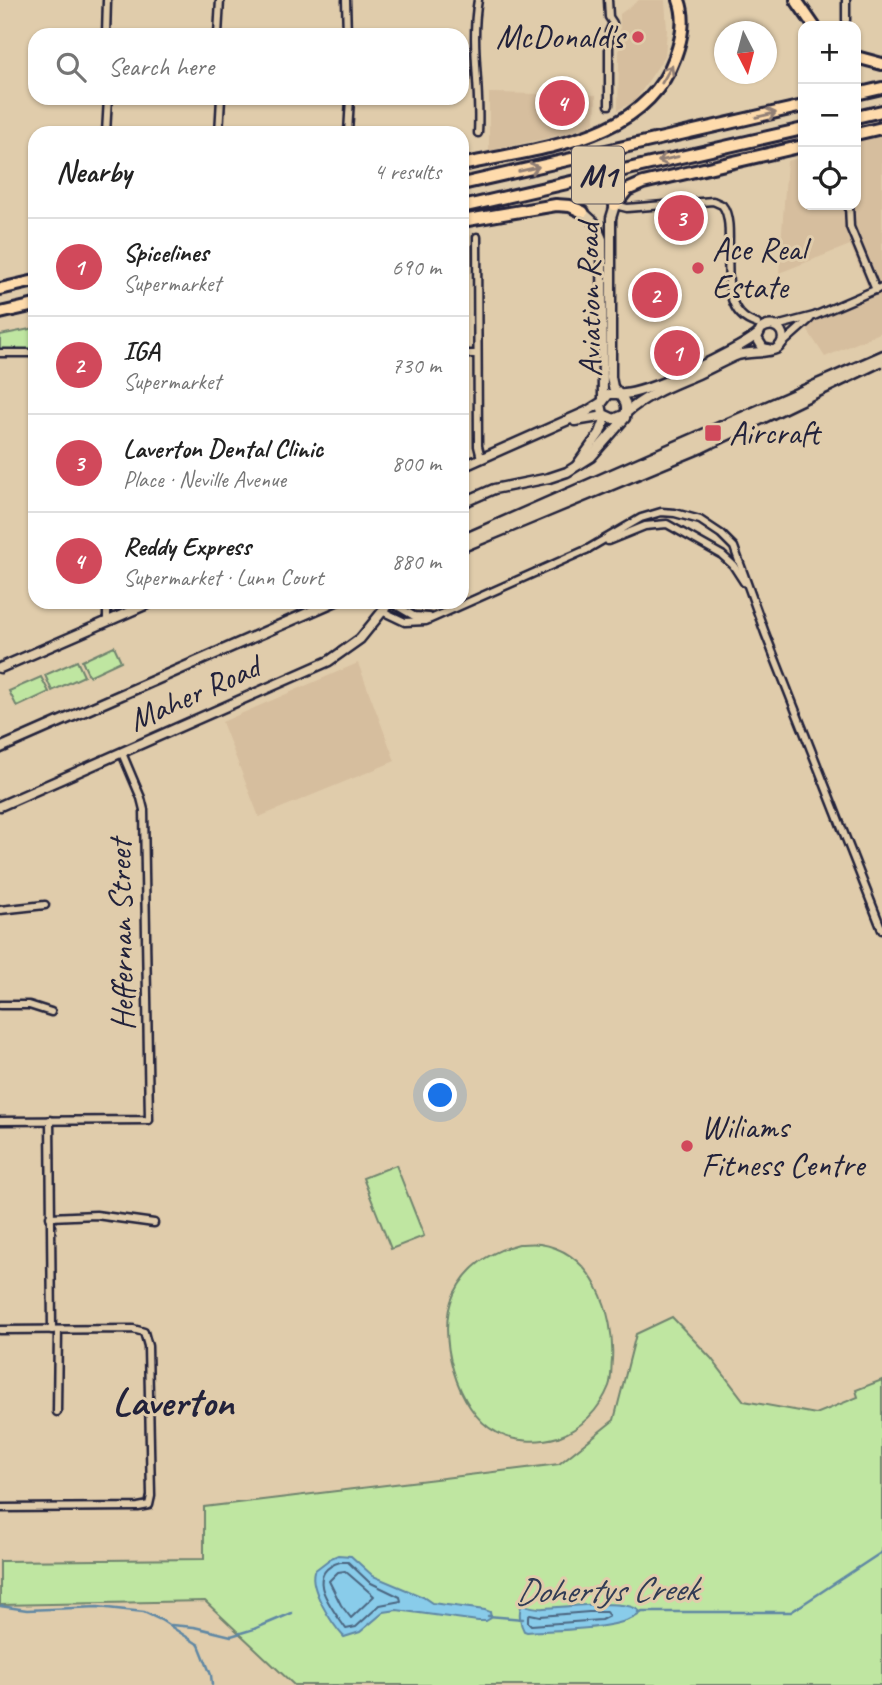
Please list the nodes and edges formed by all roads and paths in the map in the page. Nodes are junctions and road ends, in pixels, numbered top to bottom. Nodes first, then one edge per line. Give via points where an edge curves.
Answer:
1 (107, 0) edge
2 (220, 0) edge
3 (346, 0) edge
4 (478, 0) edge
5 (608, 0) edge
6 (679, 0) edge
7 (796, 0) edge
8 (846, 0) edge
9 (846, 20) dead end
10 (811, 21) edge
11 (106, 28) edge
12 (218, 28) edge
13 (347, 28) edge
14 (861, 58) edge
15 (882, 64) edge
16 (882, 88) edge
17 (861, 93) edge
18 (108, 105) edge
19 (221, 105) edge
20 (350, 105) edge
21 (609, 105) dead end
22 (798, 107) edge
23 (882, 111) edge
24 (861, 116) edge
25 (106, 126) edge
26 (219, 126) edge
27 (348, 126) edge
28 (882, 128) edge
29 (798, 130) edge
30 (478, 133) dead end
31 (861, 133) edge
32 (799, 147) edge
33 (469, 163) edge
34 (469, 182) edge
35 (469, 205) edge
36 (615, 205) junction
37 (849, 210) edge
38 (583, 212) joint
39 (469, 221) edge
40 (477, 237) dead end
41 (612, 258) junction
42 (602, 262) junction
43 (28, 283) edge
44 (879, 288) edge
45 (0, 289) edge
46 (28, 307) edge
47 (0, 313) edge
48 (814, 316) junction
49 (776, 327) junction
50 (758, 330) junction
51 (606, 334) junction
52 (780, 346) junction
53 (771, 350) junction
54 (0, 353) edge
55 (28, 353) edge
56 (469, 354) edge
57 (477, 354) junction
58 (619, 394) junction
59 (602, 401) junction
60 (626, 413) junction
61 (605, 416) junction
62 (551, 426) junction
63 (481, 458) junction
64 (469, 464) edge
65 (575, 467) junction
66 (469, 500) edge
67 (707, 524) junction
68 (697, 539) junction
69 (586, 550) junction
70 (748, 590) junction
71 (469, 602) edge
72 (107, 609) edge
73 (135, 609) edge
74 (386, 609) edge
75 (391, 609) edge
76 (396, 609) edge
77 (452, 609) edge
78 (441, 614) junction
79 (107, 621) junction
80 (0, 668) edge
81 (122, 753) junction
82 (0, 806) edge
83 (45, 905) dead end
84 (0, 910) edge
85 (882, 930) edge
86 (0, 1005) edge
87 (51, 1012) dead end
88 (50, 1120) junction
89 (0, 1121) edge
90 (50, 1217) junction
91 (154, 1223) dead end
92 (0, 1330) edge
93 (55, 1330) junction
94 (57, 1412) dead end
95 (0, 1508) edge

1 - 11 street
2 - 12 street
3 - 13 street
4 - 30 street via 474,27
5 - 21 street via 613,23 609,32
33 -> 6 highway via 585,137 631,116 657,90 675,59 683,26
7 - 10 highway
8 - 9 street
14 - 15 highway
16 - 17 highway
18 - 25 street
19 - 26 street
20 - 27 street
34 -> 22 highway, M1
23 - 24 highway
28 - 31 highway
29 -> 35 highway, M1
32 - 36 highway via 643,183 627,190
36 - 41 street, Aviation Road
36 - 50 street via 713,201 722,205 726,210 729,289 740,312
37 - 44 street via 850,227
38 - 39 highway via 556,205
38 - 42 street, Aviation Road via 599,230
40 - 57 street
41 - 42 street
41 - 51 street, Aviation Road
42 - 51 street, Aviation Road
43 - 45 highway
44 - 48 street
46 - 47 highway
48 - 49 street
48 - 52 street
49 - 50 street
49 - 52 street via 782,334
50 - 53 street via 760,345
50 - 58 street via 737,348 677,376
51 - 58 street, Aviation Road via 611,380
51 - 59 street, Aviation Road
52 - 53 street
53 - 60 street via 730,358 649,396
54 - 55 street
56 - 57 street
57 - 63 street
58 - 59 street via 609,394
58 - 60 street via 626,402
59 - 61 street
59 - 62 street
60 - 61 street via 614,419
60 - 65 street via 594,454
61 - 62 street
61 - 65 street via 600,433
62 - 63 street
63 - 64 street
65 - 66 street
67 - 68 street
67 - 69 street via 675,513 655,513
67 - 70 street via 734,547
68 - 69 street via 670,525 653,524
68 - 70 street via 727,559
69 - 71 street
70 - 85 street
72 - 79 street
73 - 79 street
74 - 81 street, Maher Road via 360,639 329,661
75 - 78 street via 401,621 412,623
76 - 78 street via 414,616
77 - 78 street
79 - 80 street
81 - 82 street, Maher Road
81 - 88 street, Heffernan Street via 144,810 149,1120
83 - 84 street
86 - 87 street via 29,1005
88 - 89 street
88 - 90 street
90 - 91 street via 96,1215
90 - 93 street
92 - 93 street
93 - 94 street
93 - 95 street via 144,1332 148,1346 149,1505

